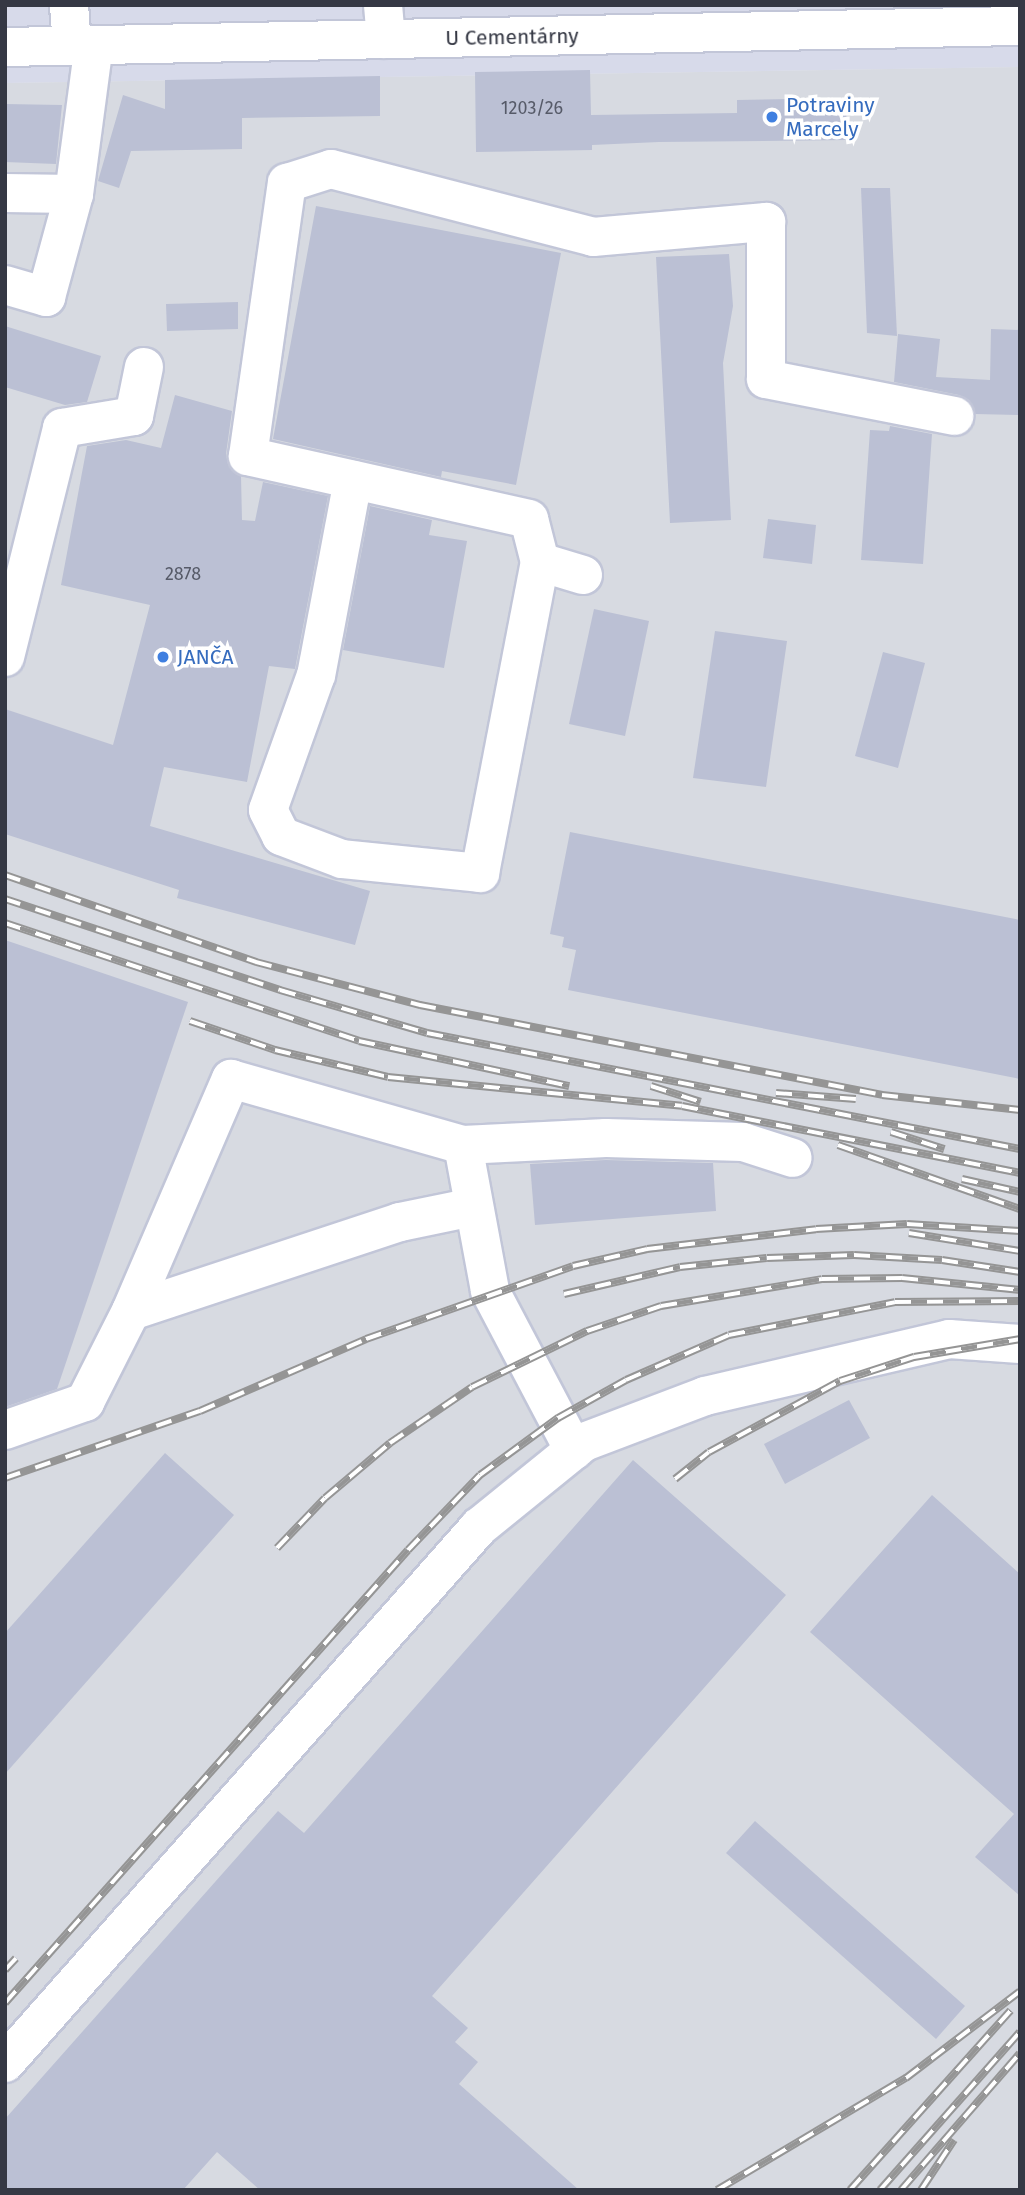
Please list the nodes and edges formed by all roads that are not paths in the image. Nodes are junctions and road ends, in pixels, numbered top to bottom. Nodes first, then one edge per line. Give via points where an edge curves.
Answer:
1 (69, 5) edge
2 (938, 17) edge
3 (384, 22) edge
4 (1020, 26) edge
5 (83, 46) junction
6 (5, 47) edge
7 (5, 193) edge
8 (74, 194) junction
9 (5, 285) edge
10 (144, 367) dead end
11 (954, 416) dead end
12 (354, 480) junction
13 (540, 562) junction
14 (583, 575) dead end
15 (5, 657) edge
16 (463, 1145) junction
17 (793, 1158) dead end
18 (474, 1207) junction
19 (131, 1311) junction
20 (1020, 1345) edge
21 (5, 1430) edge
22 (574, 1450) junction
23 (5, 2063) edge

1 - 5 street
2 - 3 street, U Cementárny
2 - 4 street, U Cementárny
3 - 5 street, U Cementárny
5 - 6 street, U Cementárny
5 - 8 street
7 - 8 street
8 - 9 street via 46,297
10 - 15 street via 134,416 62,428
11 - 12 street via 766,379 766,222 593,237 331,169 287,183 248,456
12 - 13 street via 529,519
12 - 13 street via 316,675 268,810 281,836 342,859 480,873
13 - 14 street
16 - 17 street via 606,1138 743,1142
16 - 18 street
16 - 19 street via 231,1079
18 - 19 street via 400,1222
18 - 22 street via 490,1291
19 - 21 street via 85,1402
20 - 22 street via 949,1339 705,1396
22 - 23 street via 480,1527

